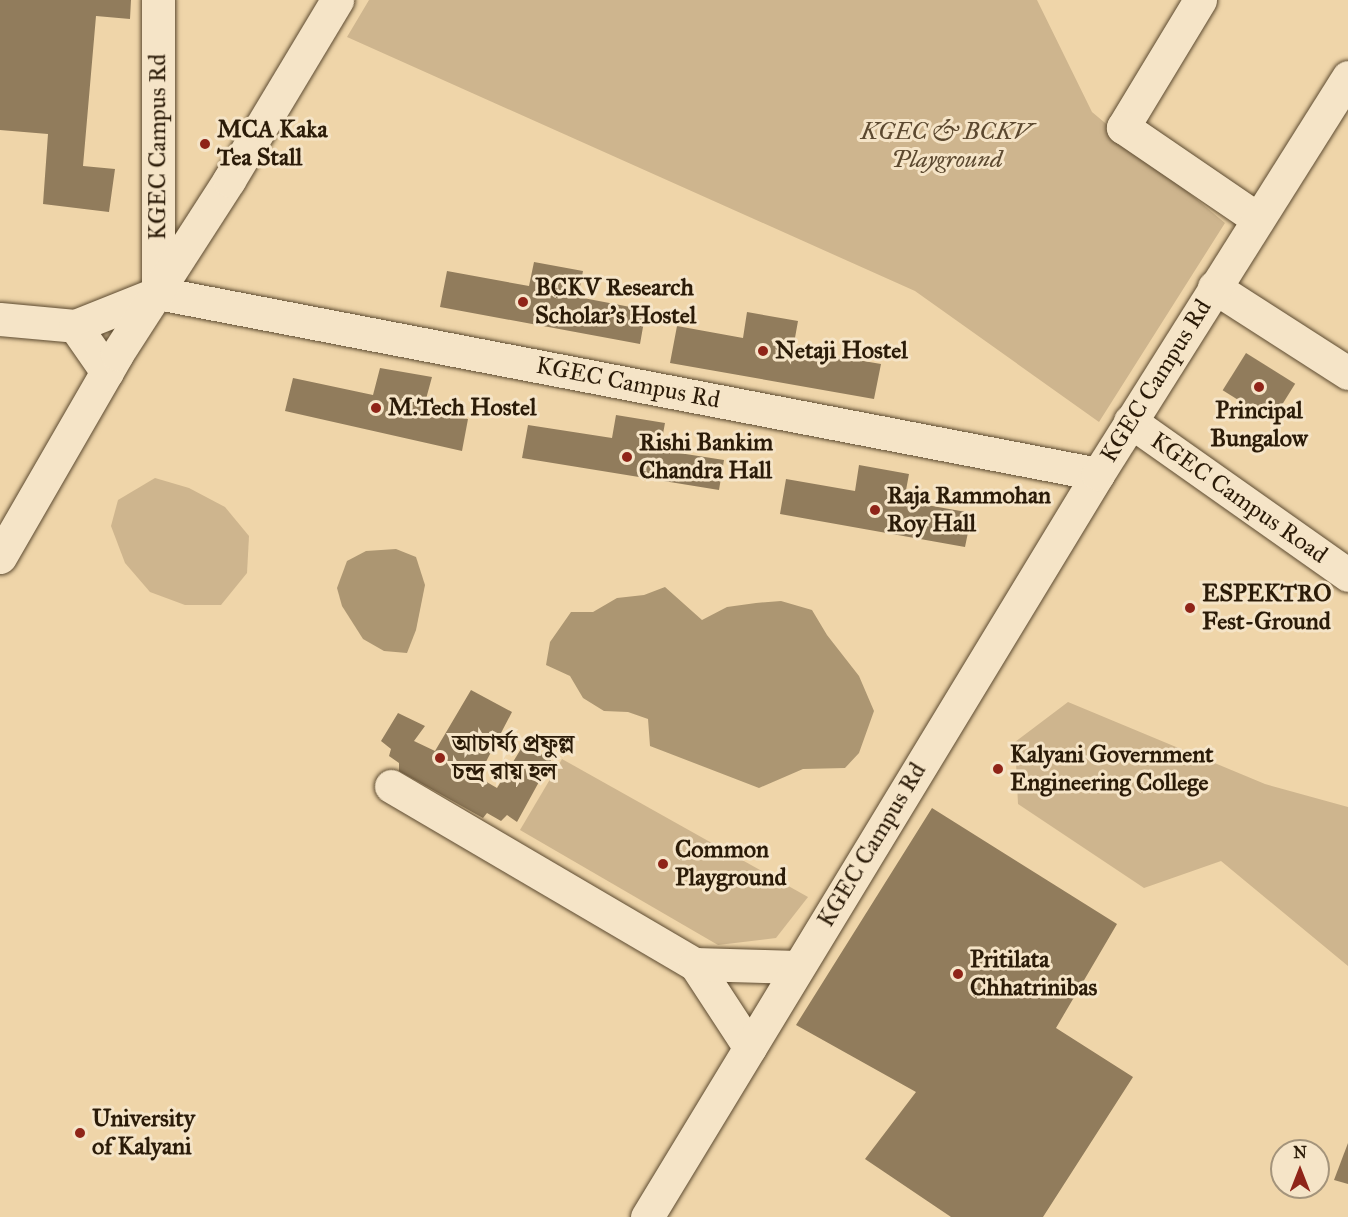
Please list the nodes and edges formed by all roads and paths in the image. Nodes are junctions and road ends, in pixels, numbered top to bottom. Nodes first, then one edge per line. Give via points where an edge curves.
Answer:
1 (158, 0) edge
2 (337, 0) edge
3 (1200, 0) edge
4 (1348, 77) edge
5 (1258, 219) junction
6 (1214, 287) junction
7 (158, 293) junction
8 (0, 319) edge
9 (75, 326) junction
10 (107, 372) junction
11 (1348, 373) edge
12 (1130, 422) junction
13 (1098, 474) junction
14 (0, 557) edge
15 (1348, 574) edge
16 (392, 786) dead end
17 (695, 964) junction
18 (798, 967) junction
19 (750, 1048) junction
20 (647, 1217) edge

1 - 7 street, KGEC Campus Rd
2 - 7 street, KGEC Campus Rd
3 - 5 street via 1123,127
4 - 5 street, KGEC Campus Rd
5 - 6 street, KGEC Campus Rd
6 - 11 street
6 - 12 street, KGEC Campus Rd
7 - 9 street
7 - 10 street, KGEC Campus Rd
7 - 13 street, KGEC Campus Rd
8 - 9 street
9 - 10 street
10 - 14 street, KGEC Campus Rd
12 - 13 street, KGEC Campus Rd
12 - 15 street, KGEC Campus Road
13 - 18 street, KGEC Campus Rd
16 - 17 street
17 - 18 street
17 - 19 street
18 - 19 street, KGEC Campus Rd
19 - 20 street, KGEC Campus Rd

